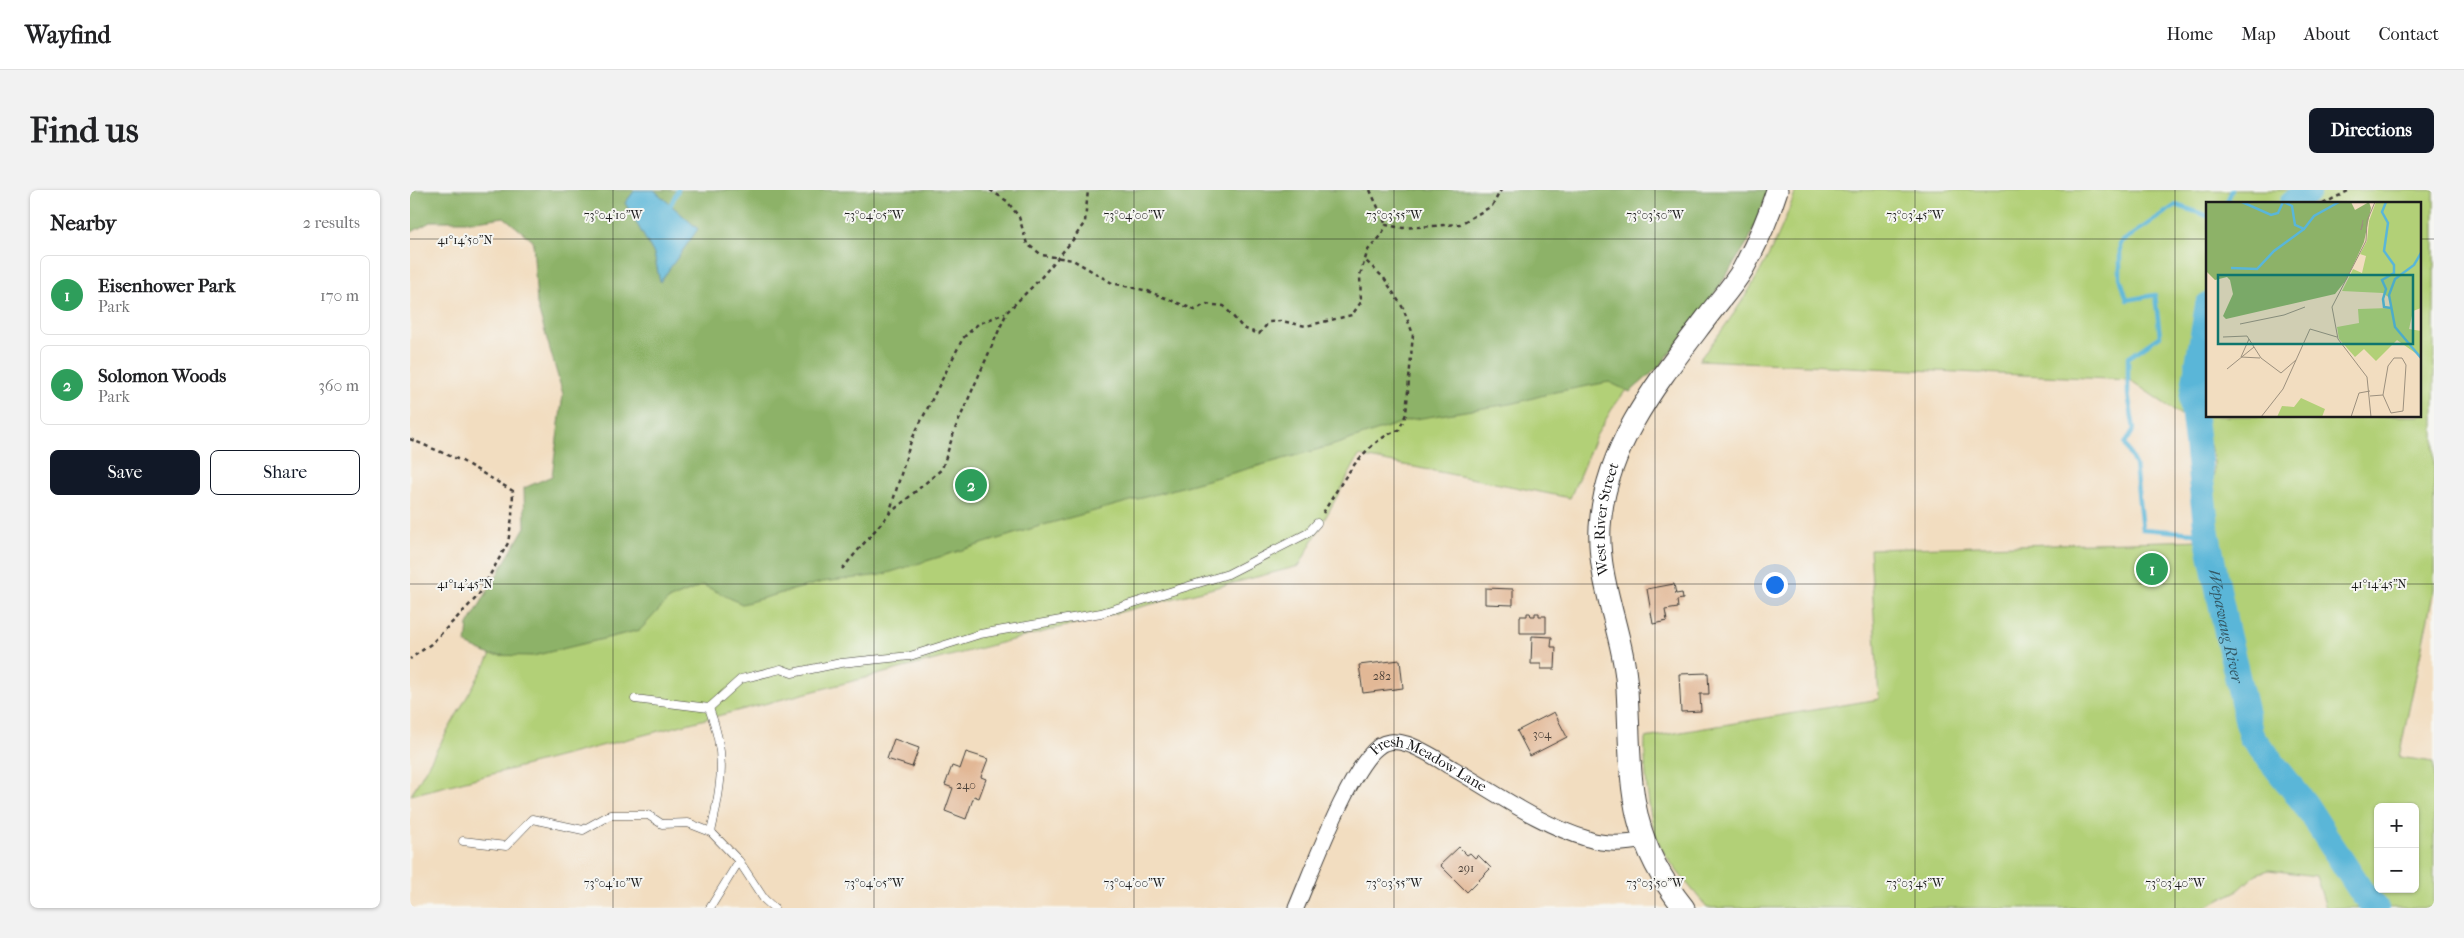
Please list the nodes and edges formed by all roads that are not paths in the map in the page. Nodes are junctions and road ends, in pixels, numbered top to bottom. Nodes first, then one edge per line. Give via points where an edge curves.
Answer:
1 (1777, 190) edge
2 (1317, 523) road end
3 (635, 699) dead end
4 (709, 708) junction
5 (711, 832) junction
6 (1644, 840) junction
7 (463, 841) dead end
8 (738, 861) junction
9 (710, 908) edge
10 (774, 908) edge
11 (1296, 908) edge
12 (1684, 908) edge

1 - 6 street, West River Street via 1742,270 1667,370 1630,428 1617,454 1603,500 1600,559 1625,666 1630,780
2 - 4 lane via 1308,533 1228,574 1101,614 980,634 910,656 841,663 792,673 781,669 741,678
3 - 4 lane
4 - 5 lane via 721,743 722,768
5 - 7 lane via 688,823 662,824 648,815 610,815 583,830 532,819 506,846
5 - 8 lane
6 - 11 street, Fresh Meadow Lane via 1623,844 1588,840 1529,812 1421,750 1399,742 1388,742 1372,752 1347,792
6 - 12 street, West River Street
8 - 9 lane
8 - 10 lane

